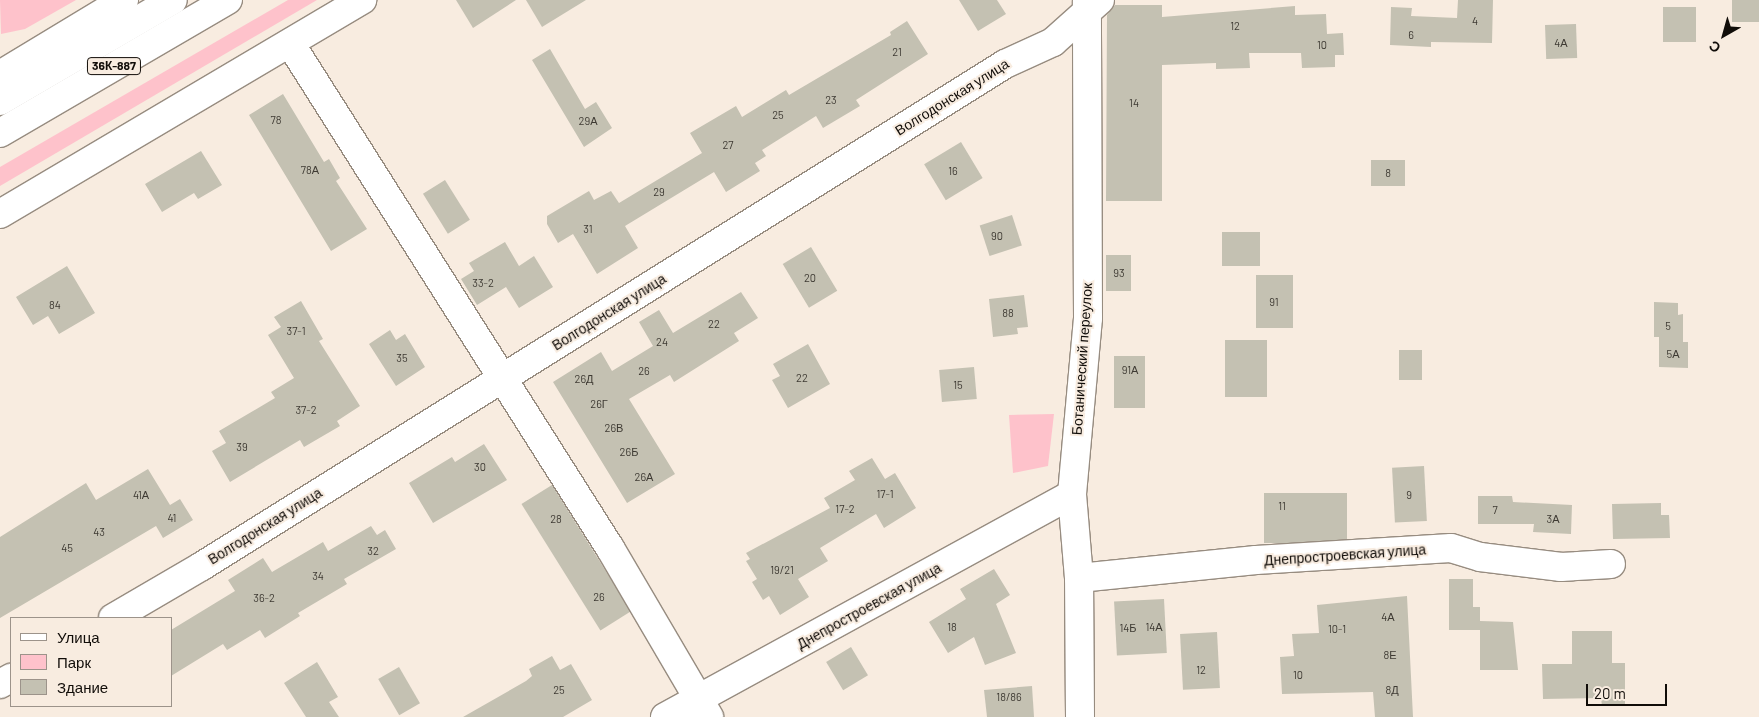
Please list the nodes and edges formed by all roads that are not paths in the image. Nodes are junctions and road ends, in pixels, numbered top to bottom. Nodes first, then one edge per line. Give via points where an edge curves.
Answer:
1 (124, 0) edge
2 (173, 0) edge
3 (228, 0) edge
4 (362, 0) edge
5 (1091, 4) edge
6 (290, 43) junction
7 (0, 75) edge
8 (0, 101) edge
9 (0, 133) edge
10 (0, 214) edge
11 (503, 378) junction
12 (1072, 494) junction
13 (1611, 564) dead end
14 (1079, 578) junction
15 (115, 617) edge
16 (704, 708) edge
17 (665, 717) edge
18 (1080, 717) edge

1 - 7 street
2 - 8 street, 36К-887
3 - 9 street, 36К-887
4 - 6 street
5 - 11 street, Волгодонская улица via 1053,42 1005,64
5 - 12 street, Ботанический переулок via 1088,318
6 - 10 street
6 - 11 street
11 - 15 street, Волгодонская улица
11 - 16 street via 610,548
12 - 14 street, Ботанический переулок
12 - 16 street, Днепростроевская улица
13 - 14 street, Днепростроевская улица via 1561,567 1480,556 1451,548 1256,560
14 - 18 street, Ботанический переулок
16 - 17 street, Днепростроевская улица

